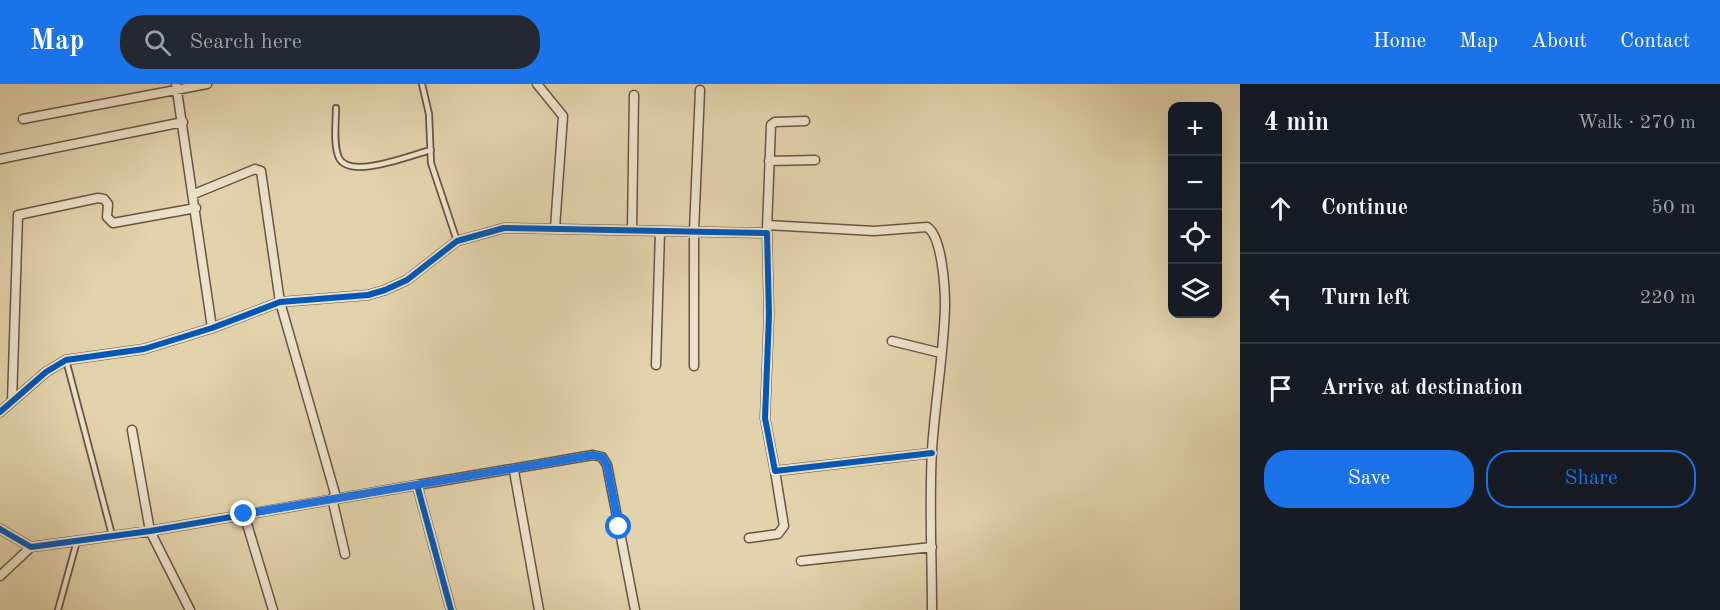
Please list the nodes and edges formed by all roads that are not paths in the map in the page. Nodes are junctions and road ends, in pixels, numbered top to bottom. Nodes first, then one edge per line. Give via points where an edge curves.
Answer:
1 (207, 84) edge
2 (422, 84) edge
3 (537, 84) edge
4 (176, 86) edge
5 (700, 90) dead end
6 (634, 95) dead end
7 (336, 108) dead end
8 (23, 119) dead end
9 (183, 122) junction
10 (805, 122) dead end
11 (430, 150) junction
12 (0, 159) edge
13 (815, 160) dead end
14 (769, 161) junction
15 (194, 194) junction
16 (196, 208) junction
17 (555, 228) junction
18 (767, 229) junction
19 (632, 230) junction
20 (660, 231) junction
21 (694, 231) junction
22 (457, 241) junction
23 (280, 302) junction
24 (213, 328) junction
25 (892, 341) dead end
26 (941, 353) junction
27 (66, 360) junction
28 (656, 365) dead end
29 (694, 366) dead end
30 (12, 402) junction
31 (0, 412) edge
32 (132, 430) dead end
33 (932, 453) junction
34 (514, 471) junction
35 (775, 471) junction
36 (417, 485) junction
37 (334, 498) junction
38 (244, 514) junction
39 (0, 530) edge
40 (150, 531) junction
41 (112, 535) junction
42 (749, 538) dead end
43 (77, 541) junction
44 (31, 547) junction
45 (933, 547) junction
46 (345, 554) dead end
47 (801, 561) dead end
48 (0, 576) edge
49 (58, 610) edge
50 (190, 610) edge
51 (273, 610) edge
52 (451, 610) edge
53 (539, 610) edge
54 (635, 610) edge
55 (932, 610) edge

1 - 4 street
2 - 11 lane via 429,114
3 - 17 street via 563,116
4 - 8 street
4 - 9 street
5 - 21 street
6 - 19 street
7 - 11 lane via 337,151 340,161 348,166 374,166
9 - 12 street
9 - 15 street
10 - 14 street via 772,123
11 - 22 lane
13 - 14 street
14 - 18 street
15 - 16 street
15 - 23 street via 255,169 261,171
16 - 24 street
16 - 30 street via 113,223 107,218 108,204 98,198 18,215
17 - 19 street
17 - 22 street via 504,228
18 - 21 street
18 - 26 street via 932,230 943,272
18 - 35 street via 765,418
19 - 20 street
20 - 21 street
20 - 28 street
21 - 29 street
22 - 23 street via 407,280 386,290
23 - 24 street
23 - 37 street
24 - 27 street via 144,349
25 - 26 street
26 - 33 street
27 - 30 street
27 - 41 lane
30 - 31 street
32 - 40 street
33 - 35 street
33 - 45 street
34 - 36 street
34 - 53 street
34 - 54 street via 593,455 602,457 607,465
35 - 42 street via 784,526 778,534
36 - 37 street
36 - 52 street
37 - 38 street
37 - 46 street
38 - 40 street
38 - 51 street
39 - 44 street
40 - 41 street
40 - 50 street
41 - 43 street
43 - 44 street
43 - 49 lane
44 - 48 street
45 - 47 street
45 - 55 street

